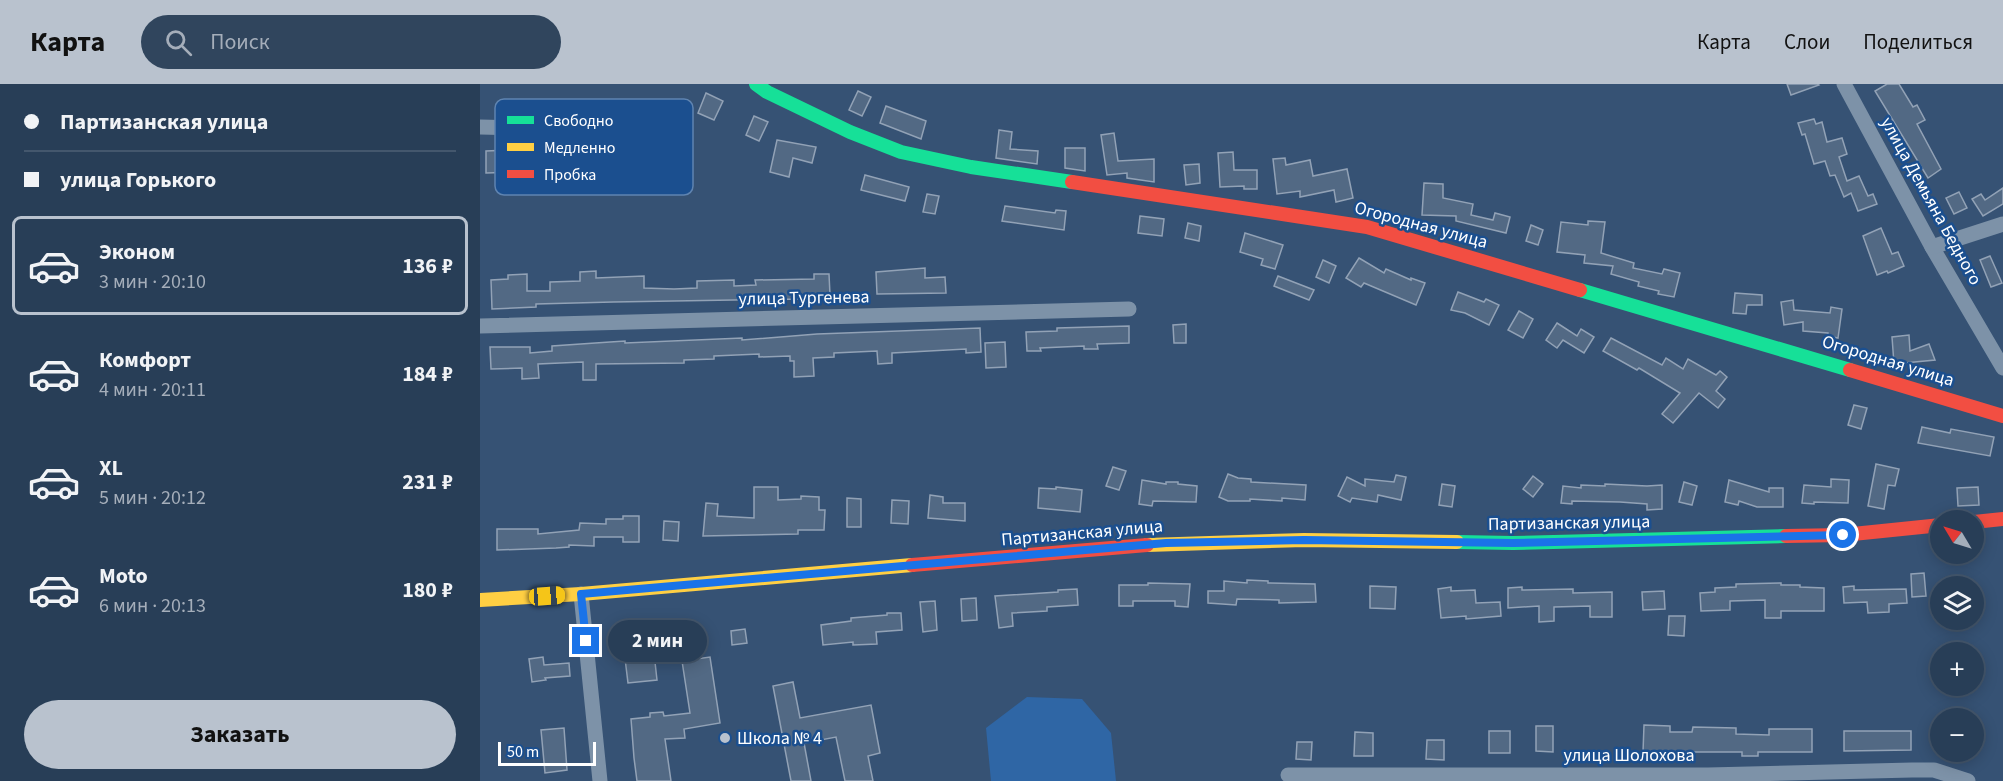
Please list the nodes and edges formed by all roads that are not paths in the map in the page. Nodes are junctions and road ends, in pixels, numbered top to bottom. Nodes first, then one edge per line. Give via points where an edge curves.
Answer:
1 (756, 84) edge
2 (1844, 84) edge
3 (480, 128) edge
4 (495, 128) edge
5 (2003, 224) edge
6 (1932, 247) junction
7 (1129, 309) dead end
8 (480, 326) edge
9 (1998, 345) edge
10 (2003, 368) edge
11 (2003, 416) edge
12 (2003, 519) edge
13 (1984, 521) edge
14 (1930, 526) edge
15 (581, 594) junction
16 (480, 600) edge
17 (1288, 775) dead end
18 (1912, 775) edge
19 (600, 781) edge
20 (1968, 781) edge

1 - 11 street, Огородная улица via 850,132 901,152 970,167 1368,227
2 - 6 street, улица Демьяна Бедного
3 - 4 street
5 - 6 street
6 - 9 street, улица Демьяна Бедного
7 - 8 street, улица Тургенева
9 - 10 street, улица Демьяна Бедного
12 - 13 street
14 - 15 street, Партизанская улица via 1843,535 1513,543 1304,540 1166,543
15 - 16 street, Партизанская улица
15 - 19 street
17 - 18 street, улица Шолохова
18 - 20 street, улица Шолохова via 1934,770

